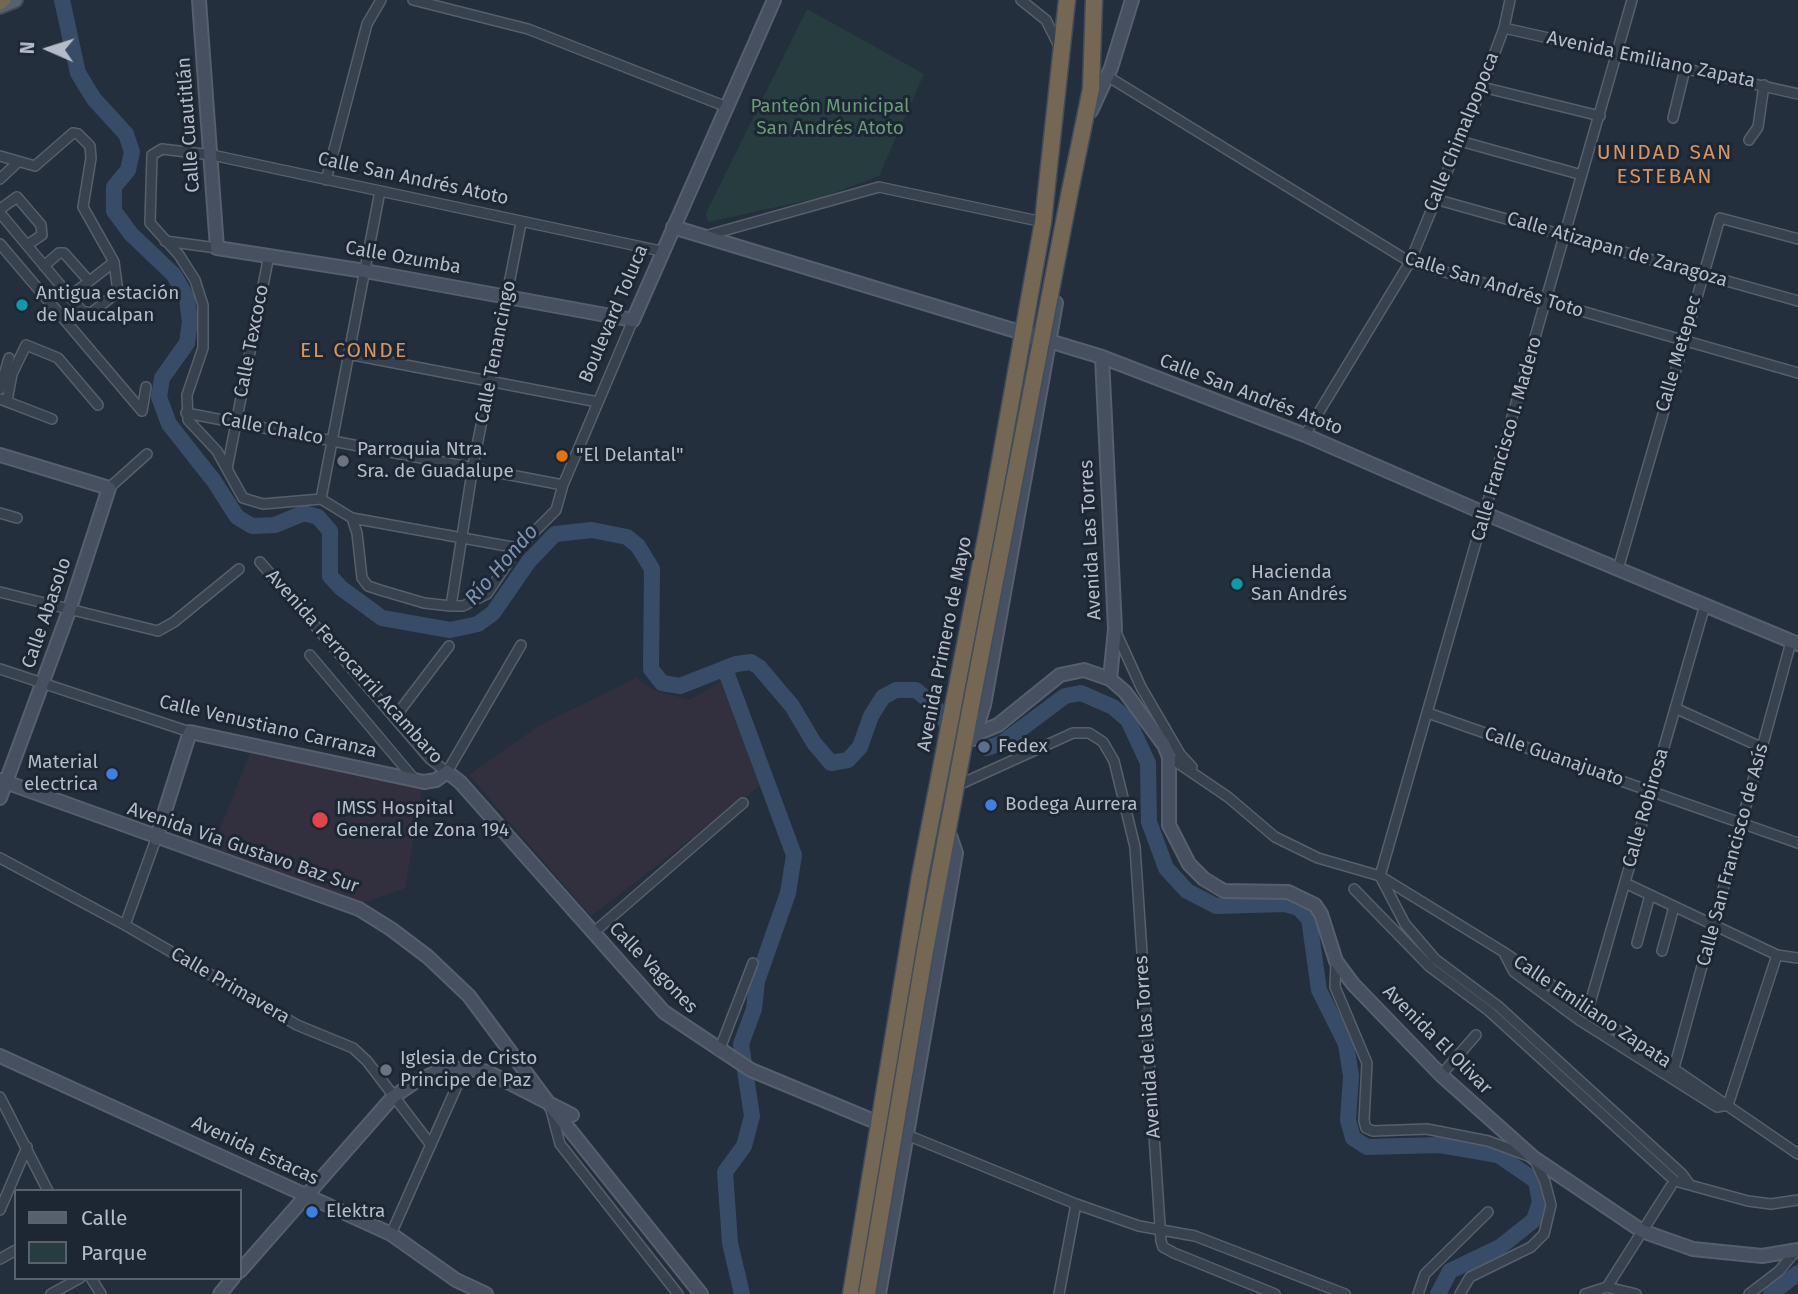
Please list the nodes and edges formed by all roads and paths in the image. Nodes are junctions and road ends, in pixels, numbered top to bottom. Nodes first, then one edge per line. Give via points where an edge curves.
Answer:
1 (199, 0) edge
2 (381, 0) edge
3 (413, 0) edge
4 (774, 0) edge
5 (1021, 0) edge
6 (1067, 0) edge
7 (1094, 0) edge
8 (1132, 0) edge
9 (1510, 0) edge
10 (1632, 0) edge
11 (1504, 28) junction
12 (1618, 53) junction
13 (1061, 64) junction
14 (1685, 69) junction
15 (1107, 76) junction
16 (1764, 85) junction
17 (1482, 87) junction
18 (1798, 94) edge
19 (727, 107) junction
20 (1600, 116) junction
21 (1673, 118) dead end
22 (1085, 124) junction
23 (1749, 139) dead end
24 (1460, 141) junction
25 (212, 155) junction
26 (0, 156) edge
27 (18, 162) junction
28 (1076, 165) junction
29 (1582, 175) junction
30 (0, 179) edge
31 (326, 180) junction
32 (380, 191) junction
33 (1436, 199) junction
34 (0, 211) edge
35 (1043, 222) junction
36 (522, 223) junction
37 (673, 227) junction
38 (1565, 235) junction
39 (704, 236) junction
40 (1798, 239) edge
41 (165, 241) junction
42 (0, 244) edge
43 (27, 245) junction
44 (217, 248) junction
45 (661, 251) junction
46 (269, 255) junction
47 (114, 262) junction
48 (1410, 262) junction
49 (44, 266) junction
50 (365, 271) junction
51 (1702, 274) junction
52 (89, 281) junction
53 (69, 297) junction
54 (507, 297) junction
55 (1798, 300) edge
56 (1546, 301) junction
57 (633, 320) junction
58 (1024, 331) junction
59 (1050, 339) junction
60 (1682, 341) junction
61 (1070, 346) junction
62 (348, 354) junction
63 (1102, 357) junction
64 (9, 358) dead end
65 (1046, 358) junction
66 (1798, 373) edge
67 (490, 381) junction
68 (146, 387) dead end
69 (0, 389) edge
70 (3, 400) edge
71 (598, 402) junction
72 (97, 405) dead end
73 (186, 413) junction
74 (52, 419) dead end
75 (237, 422) junction
76 (1305, 435) junction
77 (331, 440) junction
78 (147, 454) dead end
79 (0, 455) edge
80 (473, 466) junction
81 (227, 469) junction
82 (564, 485) junction
83 (109, 488) junction
84 (321, 499) junction
85 (991, 512) junction
86 (0, 513) edge
87 (1486, 514) junction
88 (1018, 516) junction
89 (17, 518) dead end
90 (352, 518) junction
91 (461, 537) junction
92 (518, 548) junction
93 (260, 562) dead end
94 (239, 569) dead end
95 (1618, 569) junction
96 (0, 592) edge
97 (1705, 605) junction
98 (451, 606) junction
99 (69, 611) junction
100 (1115, 629) junction
101 (1795, 643) edge
102 (521, 645) dead end
103 (449, 646) dead end
104 (310, 655) dead end
105 (0, 669) edge
106 (1110, 680) junction
107 (43, 683) junction
108 (1675, 708) junction
109 (1428, 713) junction
110 (395, 717) junction
111 (190, 732) junction
112 (976, 734) junction
113 (1763, 748) junction
114 (962, 753) junction
115 (1169, 757) junction
116 (447, 772) junction
117 (1205, 779) junction
118 (3, 781) edge
119 (416, 781) junction
120 (954, 787) junction
121 (1651, 791) junction
122 (0, 798) edge
123 (743, 803) dead end
124 (1743, 822) junction
125 (946, 826) junction
126 (156, 839) junction
127 (1798, 843) edge
128 (0, 858) edge
129 (1380, 876) junction
130 (1625, 883) junction
131 (1354, 889) dead end
132 (1650, 895) junction
133 (1674, 907) junction
134 (125, 925) junction
135 (1714, 925) junction
136 (593, 933) junction
137 (1637, 943) dead end
138 (1502, 951) junction
139 (1662, 951) dead end
140 (1777, 955) junction
141 (1798, 958) edge
142 (1336, 961) junction
143 (753, 963) dead end
144 (1433, 963) junction
145 (1588, 1010) junction
146 (1476, 1035) dead end
147 (719, 1051) junction
148 (0, 1056) edge
149 (465, 1068) junction
150 (1674, 1068) junction
151 (1441, 1075) junction
152 (0, 1097) edge
153 (393, 1097) junction
154 (550, 1105) junction
155 (1728, 1105) junction
156 (572, 1115) dead end
157 (881, 1124) junction
158 (907, 1135) junction
159 (431, 1144) junction
160 (27, 1147) junction
161 (1798, 1154) edge
162 (1534, 1158) junction
163 (1671, 1186) dead end
164 (47, 1189) edge
165 (306, 1196) junction
166 (1798, 1200) edge
167 (1076, 1204) junction
168 (0, 1210) edge
169 (865, 1211) junction
170 (1488, 1212) dead end
171 (893, 1216) junction
172 (1160, 1230) junction
173 (1642, 1231) junction
174 (391, 1234) junction
175 (1797, 1251) edge
176 (242, 1269) edge
177 (76, 1280) edge
178 (231, 1280) edge
179 (456, 1280) junction
180 (1607, 1287) junction
181 (1342, 1293) edge
182 (51, 1294) edge
183 (220, 1294) edge
184 (460, 1294) edge
185 (486, 1294) edge
186 (678, 1294) edge
187 (701, 1294) edge
188 (851, 1294) edge
189 (867, 1294) edge
190 (879, 1294) edge
191 (1059, 1294) edge
192 (1275, 1294) edge
193 (1418, 1294) edge
194 (1460, 1294) edge
195 (1585, 1294) edge
196 (1636, 1294) edge
197 (1749, 1294) edge

1 - 25 street, Calle Cuautitlán
2 - 31 street via 367,24
3 - 19 street via 528,29
4 - 19 street, Boulevard Toluca
5 - 13 street via 1051,27
6 - 13 highway, Avenida Primero de Mayo
7 - 22 highway, Avenida Primero de Mayo
8 - 15 street, Avenida Primero de Mayo
9 - 11 street, Calle Chimalpopoca
10 - 12 street, Calle Francisco I. Madero
11 - 12 street, Avenida Emiliano Zapata
11 - 17 street, Calle Chimalpopoca
12 - 14 street, Avenida Emiliano Zapata
12 - 20 street, Calle Francisco I. Madero
13 - 35 highway, Avenida Primero de Mayo
14 - 16 street, Avenida Emiliano Zapata
14 - 21 street
15 - 22 street, Avenida Primero de Mayo
15 - 48 street, Calle San Andrés Toto
16 - 18 street, Avenida Emiliano Zapata
16 - 23 street via 1758,127
17 - 20 street
17 - 24 street, Calle Chimalpopoca
19 - 37 street, Boulevard Toluca
20 - 29 street, Calle Francisco I. Madero
22 - 28 highway, Avenida Primero de Mayo
24 - 29 street
24 - 33 street, Calle Chimalpopoca
25 - 31 street, Calle San Andrés Atoto
25 - 41 street, Calle San Andrés Atoto via 156,150 150,162 148,212 150,223
25 - 44 street, Calle Cuautitlán
26 - 27 street
27 - 30 street
27 - 47 street via 35,166 72,133 90,146 83,208
28 - 59 street, Avenida Primero de Mayo via 1076,193
28 - 114 highway, Avenida Primero de Mayo, bridge
29 - 38 street, Calle Francisco I. Madero
31 - 32 street, Calle San Andrés Atoto
32 - 36 street, Calle San Andrés Atoto
32 - 50 street
33 - 38 street, Calle Atizapan de Zaragoza
33 - 48 street, Calle Chimalpopoca
34 - 43 street
34 - 43 street via 17,197 41,225 41,235
35 - 39 street via 879,187
35 - 58 highway, Avenida Primero de Mayo
36 - 45 street, Calle San Andrés Atoto
36 - 54 street, Calle Tenancingo
37 - 39 street, Calle San Andrés Atoto
37 - 45 street, Boulevard Toluca
38 - 51 street, Calle Atizapan de Zaragoza
38 - 56 street, Calle Francisco I. Madero
39 - 58 street, Calle San Andrés Atoto
40 - 51 street, Calle Metepec via 1720,218
41 - 44 street, Calle Ozumba
41 - 73 street via 195,280 204,305 203,348 187,395
42 - 68 street via 142,411
43 - 49 street
44 - 46 street, Calle Ozumba
45 - 57 street, Boulevard Toluca
46 - 50 street, Calle Ozumba
46 - 75 street, Calle Texcoco
47 - 52 street
47 - 53 street via 118,292 91,313 82,311
48 - 56 street, Calle San Andrés Toto
48 - 76 street, Calle Chimalpopoca
49 - 52 street via 64,253
49 - 53 street
50 - 54 street, Calle Ozumba
50 - 62 street
51 - 55 street, Calle Atizapan de Zaragoza
51 - 60 street, Calle Metepec
52 - 53 street
54 - 57 street, Calle Ozumba
54 - 67 street, Calle Tenancingo
56 - 60 street, Calle San Andrés Toto
56 - 87 street, Calle Francisco I. Madero
57 - 71 street, Boulevard Toluca
58 - 59 street, Calle San Andrés Atoto
58 - 85 highway, Avenida Primero de Mayo
59 - 61 street, Calle San Andrés Atoto
59 - 65 street, Avenida Primero de Mayo
60 - 66 street, Calle San Andrés Toto
60 - 95 street, Calle Metepec
61 - 63 street, Calle San Andrés Atoto
61 - 65 street
62 - 67 street
62 - 77 street
63 - 76 street, Calle San Andrés Atoto
63 - 100 street, Avenida Las Torres
64 - 69 street
65 - 88 street, Avenida Primero de Mayo
67 - 71 street
67 - 80 street, Calle Tenancingo
70 - 72 street via 26,345 58,358
70 - 74 street
71 - 82 street, Boulevard Toluca
73 - 75 street, Calle Chalco
73 - 81 street
75 - 77 street, Calle Chalco
75 - 81 street, Calle Texcoco
76 - 87 street, Calle San Andrés Atoto
77 - 80 street, Calle Chalco
77 - 84 street
78 - 83 street
79 - 83 street
80 - 82 street, Calle Chalco
80 - 91 street, Calle Tenancingo
81 - 84 street via 243,498 251,501 278,504
82 - 92 street, Boulevard Toluca via 556,510
83 - 99 street, Calle Abasolo
84 - 90 street
85 - 88 highway via 1006,506
85 - 157 highway, Avenida Primero de Mayo via 920,876
86 - 89 street
87 - 95 street, Calle San Andrés Atoto
87 - 109 street, Calle Francisco I. Madero
88 - 112 street, Avenida Primero de Mayo
90 - 91 street
90 - 98 street via 359,568 368,586
91 - 92 street
91 - 98 street, Calle Tenancingo
92 - 98 street, Boulevard Toluca via 487,594 463,606
93 - 110 street, Avenida Ferrocarril Acambaro
94 - 99 street via 158,631
95 - 97 street, Calle San Andrés Atoto
96 - 99 street
97 - 101 street, Calle San Andrés Atoto
97 - 108 street, Calle Robirosa
99 - 107 street, Calle Abasolo
100 - 106 street
100 - 117 street, Avenida Las Torres via 1172,742
101 - 113 street, Calle San Francisco de Asís
102 - 116 street
103 - 110 street
104 - 119 street, Avenida Ferrocarril Acambaro
105 - 107 street, Calle Venustiano Carranza
106 - 112 street via 1084,670 1060,675 998,725
106 - 115 street via 1140,710
107 - 111 street, Calle Venustiano Carranza
107 - 118 street, Calle Abasolo
108 - 113 street
108 - 121 street, Calle Robirosa
109 - 121 street, Calle Guanajuato
109 - 129 street, Calle Francisco I. Madero
110 - 116 street, Avenida Ferrocarril Acambaro
111 - 119 street, Calle Venustiano Carranza
111 - 126 street
112 - 114 street, Avenida Primero de Mayo
113 - 124 street, Calle San Francisco de Asís
114 - 120 highway, Avenida Primero de Mayo
115 - 117 street, Calle Emiliano Zapata
115 - 142 street, Avenida El Olivar via 1169,825 1189,864 1204,880 1224,891 1276,890 1307,899 1321,914
116 - 119 street, Calle Venustiano Carranza via 436,780
116 - 136 street, Calle Vagones
117 - 129 street, Calle Emiliano Zapata via 1275,837 1318,858
118 - 122 street, Calle Abasolo
118 - 126 street, Avenida Vía Gustavo Baz Sur
120 - 125 highway, Avenida Primero de Mayo
120 - 172 street, Avenida de las Torres via 1073,733 1089,733 1102,742 1114,761 1135,848
121 - 124 street, Calle Guanajuato
121 - 130 street, Calle Robirosa
123 - 136 street
124 - 127 street, Calle Guanajuato
124 - 135 street, Calle San Francisco de Asís
125 - 158 street, Avenida Primero de Mayo via 956,853
125 - 189 highway, Avenida Primero de Mayo, bridge
126 - 134 street
126 - 154 street, Avenida Vía Gustavo Baz Sur via 359,909 391,929 468,996
128 - 134 street, Calle Primavera
129 - 138 street, Calle Emiliano Zapata
129 - 144 street via 1405,924
130 - 132 street
130 - 145 street, Calle Robirosa
131 - 144 street
132 - 133 street
132 - 137 street
133 - 135 street
133 - 139 street
134 - 153 street, Calle Primavera via 297,1025 354,1048
135 - 140 street
135 - 150 street, Calle San Francisco de Asís
136 - 147 street, Calle Vagones via 664,1012
138 - 145 street, Calle Emiliano Zapata
138 - 155 street via 1514,972 1579,1020 1717,1107
140 - 141 street
140 - 155 street
142 - 151 street, Avenida El Olivar
142 - 162 street via 1335,987 1367,1063 1366,1128 1427,1129 1488,1141
143 - 147 street
144 - 166 street via 1498,1006 1690,1185 1748,1201
145 - 150 street, Calle Emiliano Zapata
146 - 151 street
147 - 157 street, Calle Vagones via 751,1070
148 - 165 street, Avenida Estacas
149 - 153 street via 435,1073
149 - 154 street via 488,1072
149 - 159 street
150 - 155 street, Calle Emiliano Zapata
151 - 162 street, Avenida El Olivar
152 - 160 street
153 - 159 street, Calle Primavera
153 - 165 street
154 - 156 street
154 - 186 street via 559,1144
154 - 187 street, Avenida Vía Gustavo Baz Sur
155 - 161 street, Calle Emiliano Zapata
157 - 169 highway, Avenida Primero de Mayo
158 - 167 street
158 - 171 street, Avenida Primero de Mayo
159 - 174 street
160 - 164 street
160 - 168 street
162 - 173 street, Avenida El Olivar
162 - 194 street via 1550,1205 1545,1234 1531,1247 1470,1277
163 - 173 street
165 - 174 street, Avenida Estacas
165 - 176 street
167 - 172 street
167 - 191 street
169 - 171 street
169 - 188 highway, Avenida Primero de Mayo
170 - 193 street via 1425,1274
171 - 190 street, Avenida Primero de Mayo
172 - 181 street via 1195,1236
172 - 192 street, Avenida de las Torres via 1163,1247
173 - 175 street, Avenida El Olivar via 1693,1249 1762,1256
173 - 180 street
174 - 179 street, Avenida Estacas
175 - 197 street
177 - 182 street
178 - 183 street
179 - 184 street
179 - 185 street, Avenida Estacas
180 - 195 street
180 - 196 street

